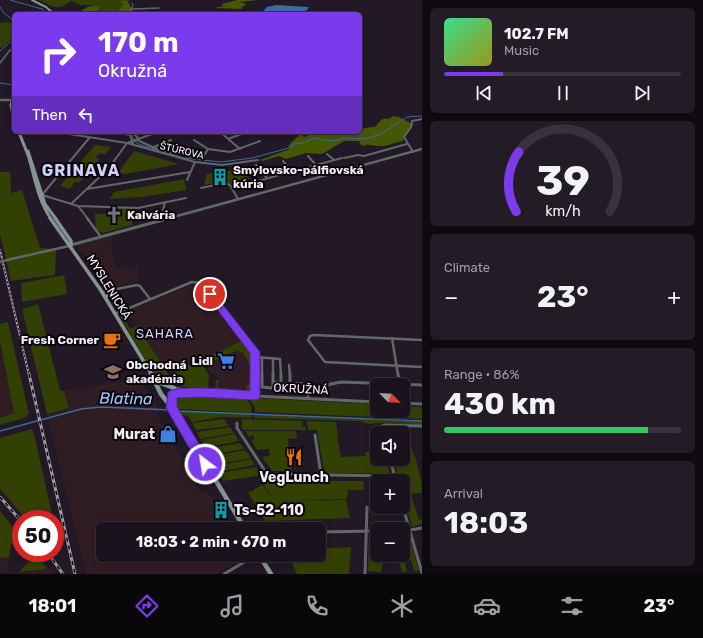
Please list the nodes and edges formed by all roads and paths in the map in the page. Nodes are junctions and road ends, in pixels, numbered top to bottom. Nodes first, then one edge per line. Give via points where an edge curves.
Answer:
1 (32, 0) edge
2 (36, 0) edge
3 (159, 8) dead end
4 (53, 12) edge
5 (54, 12) edge
6 (127, 12) edge
7 (12, 50) edge
8 (0, 63) edge
9 (0, 100) edge
10 (12, 100) edge
11 (422, 119) edge
12 (19, 134) edge
13 (23, 134) edge
14 (70, 134) edge
15 (124, 134) edge
16 (134, 134) edge
17 (152, 134) edge
18 (222, 134) edge
19 (242, 134) edge
20 (90, 137) junction
21 (138, 139) junction
22 (228, 139) junction
23 (171, 140) dead end
24 (194, 140) dead end
25 (260, 141) dead end
26 (132, 142) junction
27 (127, 143) junction
28 (407, 144) junction
29 (136, 146) junction
30 (154, 148) junction
31 (208, 149) junction
32 (240, 149) junction
33 (422, 149) edge
34 (413, 152) junction
35 (327, 154) dead end
36 (308, 156) dead end
37 (258, 160) dead end
38 (284, 161) dead end
39 (334, 161) junction
40 (195, 162) junction
41 (256, 165) dead end
42 (317, 165) junction
43 (190, 172) junction
44 (292, 172) junction
45 (267, 178) junction
46 (187, 180) dead end
47 (201, 188) dead end
48 (232, 188) junction
49 (87, 189) junction
50 (42, 195) junction
51 (186, 198) dead end
52 (238, 200) junction
53 (165, 202) junction
54 (70, 204) junction
55 (78, 206) junction
56 (162, 220) junction
57 (101, 237) junction
58 (71, 245) junction
59 (0, 262) edge
60 (101, 290) junction
61 (109, 291) junction
62 (106, 297) junction
63 (150, 299) junction
64 (114, 314) junction
65 (392, 338) junction
66 (422, 340) edge
67 (256, 357) junction
68 (262, 357) junction
69 (273, 358) junction
70 (289, 365) dead end
71 (397, 365) junction
72 (422, 366) edge
73 (399, 378) edge
74 (255, 379) junction
75 (262, 380) junction
76 (155, 381) junction
77 (274, 382) junction
78 (281, 382) junction
79 (290, 383) junction
80 (370, 383) edge
81 (326, 384) dead end
82 (166, 385) junction
83 (410, 385) edge
84 (422, 385) edge
85 (174, 388) junction
86 (161, 393) junction
87 (199, 393) junction
88 (173, 395) junction
89 (255, 396) junction
90 (308, 399) junction
91 (370, 402) edge
92 (410, 403) edge
93 (422, 404) edge
94 (172, 408) junction
95 (237, 423) dead end
96 (382, 426) edge
97 (422, 426) edge
98 (315, 435) dead end
99 (321, 475) junction
100 (370, 476) edge
101 (367, 506) dead end
102 (241, 522) edge
103 (422, 528) edge
104 (366, 530) junction
105 (370, 530) edge
106 (410, 531) joint
107 (326, 532) edge
108 (244, 562) edge
109 (263, 562) edge
110 (422, 573) edge
111 (224, 574) edge
112 (271, 574) edge
113 (365, 574) edge

1 - 4 main road
2 - 5 main road
3 - 6 street via 133,9
7 - 8 street
9 - 10 street
11 - 28 street via 411,122 411,127 404,137
12 - 58 main road, MYSLENICKÁ via 46,212
13 - 50 main road, MYSLENICKÁ
14 - 20 street, ŠTÚROVA
15 - 26 street via 130,135
16 - 21 street
17 - 21 street
18 - 22 street
19 - 22 street
20 - 27 street, ŠTÚROVA
20 - 50 street
21 - 26 street
21 - 30 street via 140,144
22 - 32 street
23 - 30 street
24 - 31 street
25 - 32 street
26 - 27 street
26 - 29 street
27 - 29 street, ŠTÚROVA
27 - 49 street via 109,168
28 - 34 street
28 - 39 street
29 - 40 street, ŠTÚROVA
30 - 31 street via 202,159
31 - 32 street via 228,152
33 - 34 street
34 - 52 street
35 - 39 street
36 - 42 street
37 - 40 street, ŠTÚROVA via 222,165
38 - 44 street
39 - 42 street
40 - 43 street
41 - 45 street
42 - 44 street
43 - 46 street
43 - 49 street
44 - 45 street
45 - 48 street
47 - 48 street via 223,182
48 - 52 street
49 - 54 street
50 - 54 street
50 - 58 main road, MYSLENICKÁ via 71,241
51 - 53 street
52 - 56 street
53 - 55 street via 138,208
53 - 56 street
54 - 55 street
55 - 57 street
56 - 57 street
57 - 58 street
58 - 59 street, bridge
58 - 60 main road, MYSLENICKÁ
60 - 61 main road
60 - 62 main road, MYSLENICKÁ
61 - 62 main road
61 - 63 street via 137,285
62 - 64 main road, MYSLENICKÁ
63 - 64 street
63 - 67 street via 192,282 200,283 254,349
64 - 76 main road, MYSLENICKÁ
65 - 66 street
65 - 71 street
65 - 71 street via 314,335 308,340 323,361
67 - 68 street
67 - 74 street
68 - 69 street
68 - 75 street
69 - 77 street
69 - 78 street via 281,360
70 - 79 street
71 - 72 street
71 - 73 street
74 - 75 street
74 - 89 street
75 - 77 street via 262,387 272,387
76 - 82 main road
76 - 86 main road, MYSLENICKÁ
77 - 78 street
78 - 79 street
79 - 90 street via 304,385 308,391
80 - 81 street
82 - 85 main road
82 - 86 main road via 161,388
83 - 84 street
85 - 87 street, OKRUŽNÁ
85 - 88 main road
86 - 88 main road via 166,397
86 - 94 main road, MYSLENICKÁ
87 - 88 street, OKRUŽNÁ
87 - 89 street, OKRUŽNÁ
88 - 94 main road
89 - 90 street, OKRUŽNÁ
90 - 91 street, OKRUŽNÁ
92 - 93 street
94 - 102 main road, MYSLENICKÁ
95 - 99 street via 237,428 267,474
96 - 97 street
98 - 99 street
99 - 100 street
101 - 104 street
103 - 106 street
104 - 105 street
104 - 107 street
104 - 113 street
106 - 110 street
108 - 111 street
109 - 112 main road

